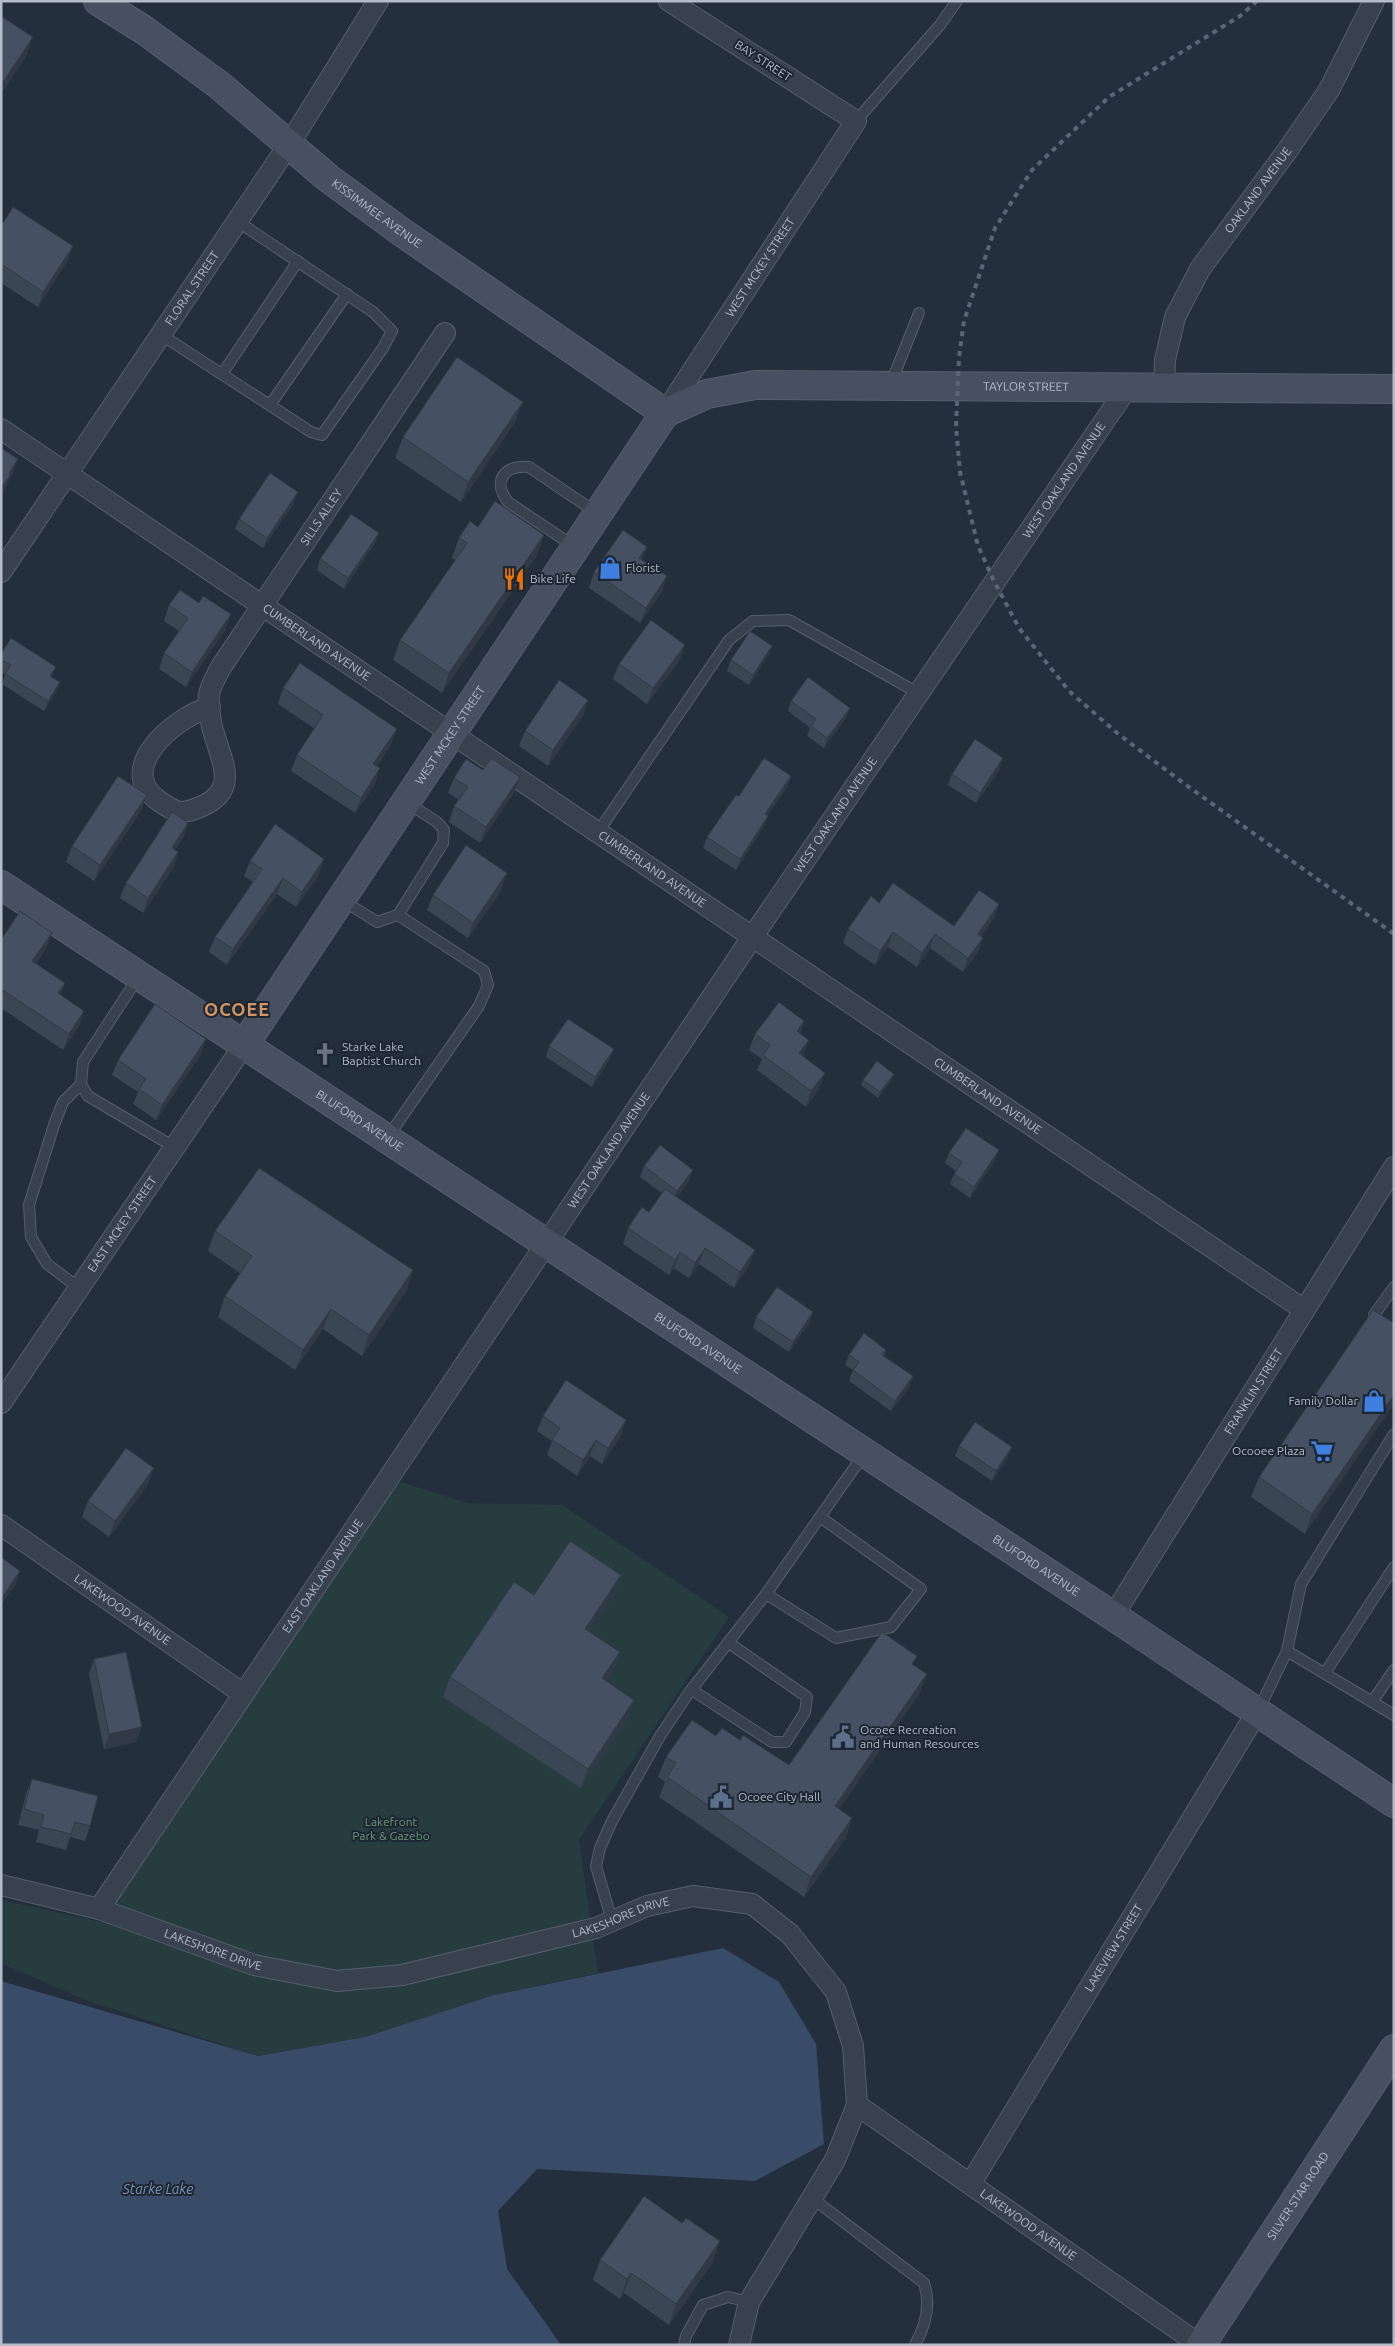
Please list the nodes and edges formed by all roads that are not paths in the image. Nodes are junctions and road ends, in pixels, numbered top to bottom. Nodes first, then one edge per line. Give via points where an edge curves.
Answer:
1 (98, 1) edge
2 (378, 1) edge
3 (669, 1) edge
4 (957, 1) edge
5 (1374, 1) edge
6 (856, 121) junction
7 (290, 143) junction
8 (237, 221) junction
9 (298, 261) junction
10 (347, 294) junction
11 (918, 313) dead end
12 (445, 333) dead end
13 (160, 334) junction
14 (222, 374) junction
15 (889, 386) junction
16 (1127, 388) junction
17 (1164, 388) junction
18 (1394, 390) edge
19 (270, 405) junction
20 (660, 420) junction
21 (1, 428) edge
22 (67, 472) junction
23 (598, 514) junction
24 (575, 547) junction
25 (1, 572) edge
26 (261, 604) junction
27 (918, 693) junction
28 (210, 707) junction
29 (451, 734) junction
30 (406, 802) junction
31 (598, 832) junction
32 (1, 885) edge
33 (341, 899) junction
34 (398, 915) junction
35 (753, 936) junction
36 (139, 976) junction
37 (244, 1044) junction
38 (81, 1084) junction
39 (386, 1138) junction
40 (174, 1147) junction
41 (1394, 1167) edge
42 (546, 1244) junction
43 (1394, 1286) edge
44 (79, 1288) junction
45 (1303, 1309) junction
46 (1374, 1315) edge
47 (1, 1403) edge
48 (1394, 1434) edge
49 (864, 1453) junction
50 (820, 1517) junction
51 (1, 1525) edge
52 (1394, 1567) edge
53 (766, 1594) junction
54 (1113, 1616) junction
55 (729, 1643) junction
56 (1287, 1650) junction
57 (1394, 1670) edge
58 (1325, 1673) junction
59 (692, 1690) junction
60 (242, 1693) junction
61 (1372, 1702) junction
62 (1257, 1712) junction
63 (1394, 1715) edge
64 (1394, 1803) edge
65 (1, 1885) edge
66 (99, 1909) junction
67 (612, 1922) junction
68 (1391, 2058) edge
69 (857, 2105) junction
70 (971, 2183) junction
71 (812, 2198) junction
72 (749, 2302) junction
73 (684, 2345) edge
74 (739, 2345) edge
75 (915, 2345) edge
76 (1201, 2345) edge

1 - 7 street, KISSIMMEE AVENUE via 219,85
2 - 7 street, FLORAL STREET
3 - 6 street, BAY STREET
4 - 6 lane
5 - 17 street, OAKLAND AVENUE via 1329,90 1200,269 1175,317 1165,360
6 - 20 street, WEST MCKEY STREET
7 - 8 street, FLORAL STREET
7 - 20 street, KISSIMMEE AVENUE via 328,178
8 - 9 lane
8 - 13 street, FLORAL STREET
9 - 10 lane
9 - 14 lane
10 - 19 lane
10 - 19 lane via 373,312 392,331 383,348 322,435 311,432
11 - 15 lane
12 - 26 street, SILLS ALLEY
13 - 14 lane
13 - 22 street, FLORAL STREET
14 - 19 lane
15 - 16 street, TAYLOR STREET
15 - 20 street, TAYLOR STREET via 755,385 707,394
16 - 17 street, TAYLOR STREET
16 - 27 street, WEST OAKLAND AVENUE
17 - 18 street, TAYLOR STREET
20 - 23 street, WEST MCKEY STREET
21 - 22 street, CUMBERLAND AVENUE
22 - 25 street, FLORAL STREET
22 - 26 street, CUMBERLAND AVENUE
23 - 24 street, WEST MCKEY STREET
23 - 24 lane via 529,467 520,466 504,475 500,483 501,492 508,502
24 - 29 street, WEST MCKEY STREET
26 - 28 street, SILLS ALLEY via 221,667 209,694
26 - 29 street, CUMBERLAND AVENUE
27 - 31 lane via 789,620 753,621 729,640
27 - 35 street, WEST OAKLAND AVENUE
28 - 28 street, SILLS ALLEY via 215,739 224,763 225,780 221,792 205,805 187,812 174,811 156,799 145,784 141,768 152,746 186,717
29 - 30 street, WEST MCKEY STREET
29 - 31 street, CUMBERLAND AVENUE
30 - 33 street, WEST MCKEY STREET
30 - 34 lane via 444,830 443,842
31 - 35 street, CUMBERLAND AVENUE
32 - 36 street, BLUFORD AVENUE
33 - 34 lane via 377,922
33 - 37 street, WEST MCKEY STREET
34 - 39 lane via 484,971 488,985 479,1006
35 - 42 street, WEST OAKLAND AVENUE
35 - 45 street, CUMBERLAND AVENUE
36 - 37 street, BLUFORD AVENUE
36 - 38 lane via 83,1062
37 - 39 street, BLUFORD AVENUE
37 - 40 street, EAST MCKEY STREET
38 - 40 lane via 88,1096
38 - 44 lane via 63,1102 29,1205 30,1237 48,1264
39 - 42 street, BLUFORD AVENUE
40 - 44 street, EAST MCKEY STREET
41 - 45 street, FRANKLIN STREET
42 - 49 street, BLUFORD AVENUE
42 - 60 street, EAST OAKLAND AVENUE
43 - 46 lane
44 - 47 street, EAST MCKEY STREET
45 - 54 street, FRANKLIN STREET
48 - 56 lane via 1302,1584
49 - 50 lane
49 - 54 street, BLUFORD AVENUE
50 - 53 lane
50 - 53 lane via 921,1589 891,1627 836,1638
51 - 60 street, LAKEWOOD AVENUE
52 - 58 lane
53 - 55 lane
54 - 62 street, BLUFORD AVENUE
55 - 59 lane
55 - 59 lane via 807,1696 806,1712 786,1742 772,1742
56 - 58 lane
56 - 62 lane
57 - 61 lane
58 - 61 lane
59 - 67 lane via 660,1736 600,1848 596,1866
60 - 66 street, EAST OAKLAND AVENUE
61 - 63 lane
62 - 64 street, BLUFORD AVENUE
62 - 70 street, LAKEVIEW STREET
65 - 66 street, LAKESHORE DRIVE
66 - 67 street, LAKESHORE DRIVE via 254,1965 337,1981 402,1975
67 - 69 street, LAKESHORE DRIVE via 648,1906 693,1896 752,1904 790,1934 836,1992 853,2046
68 - 76 street, SILVER STAR ROAD
69 - 70 street, LAKEWOOD AVENUE
69 - 71 street, LAKESHORE DRIVE via 835,2160
70 - 76 street, LAKEWOOD AVENUE
71 - 72 street, LAKESHORE DRIVE
71 - 75 lane via 924,2283 928,2296 927,2313
72 - 73 lane via 728,2297 703,2305
72 - 74 street, LAKESHORE DRIVE

